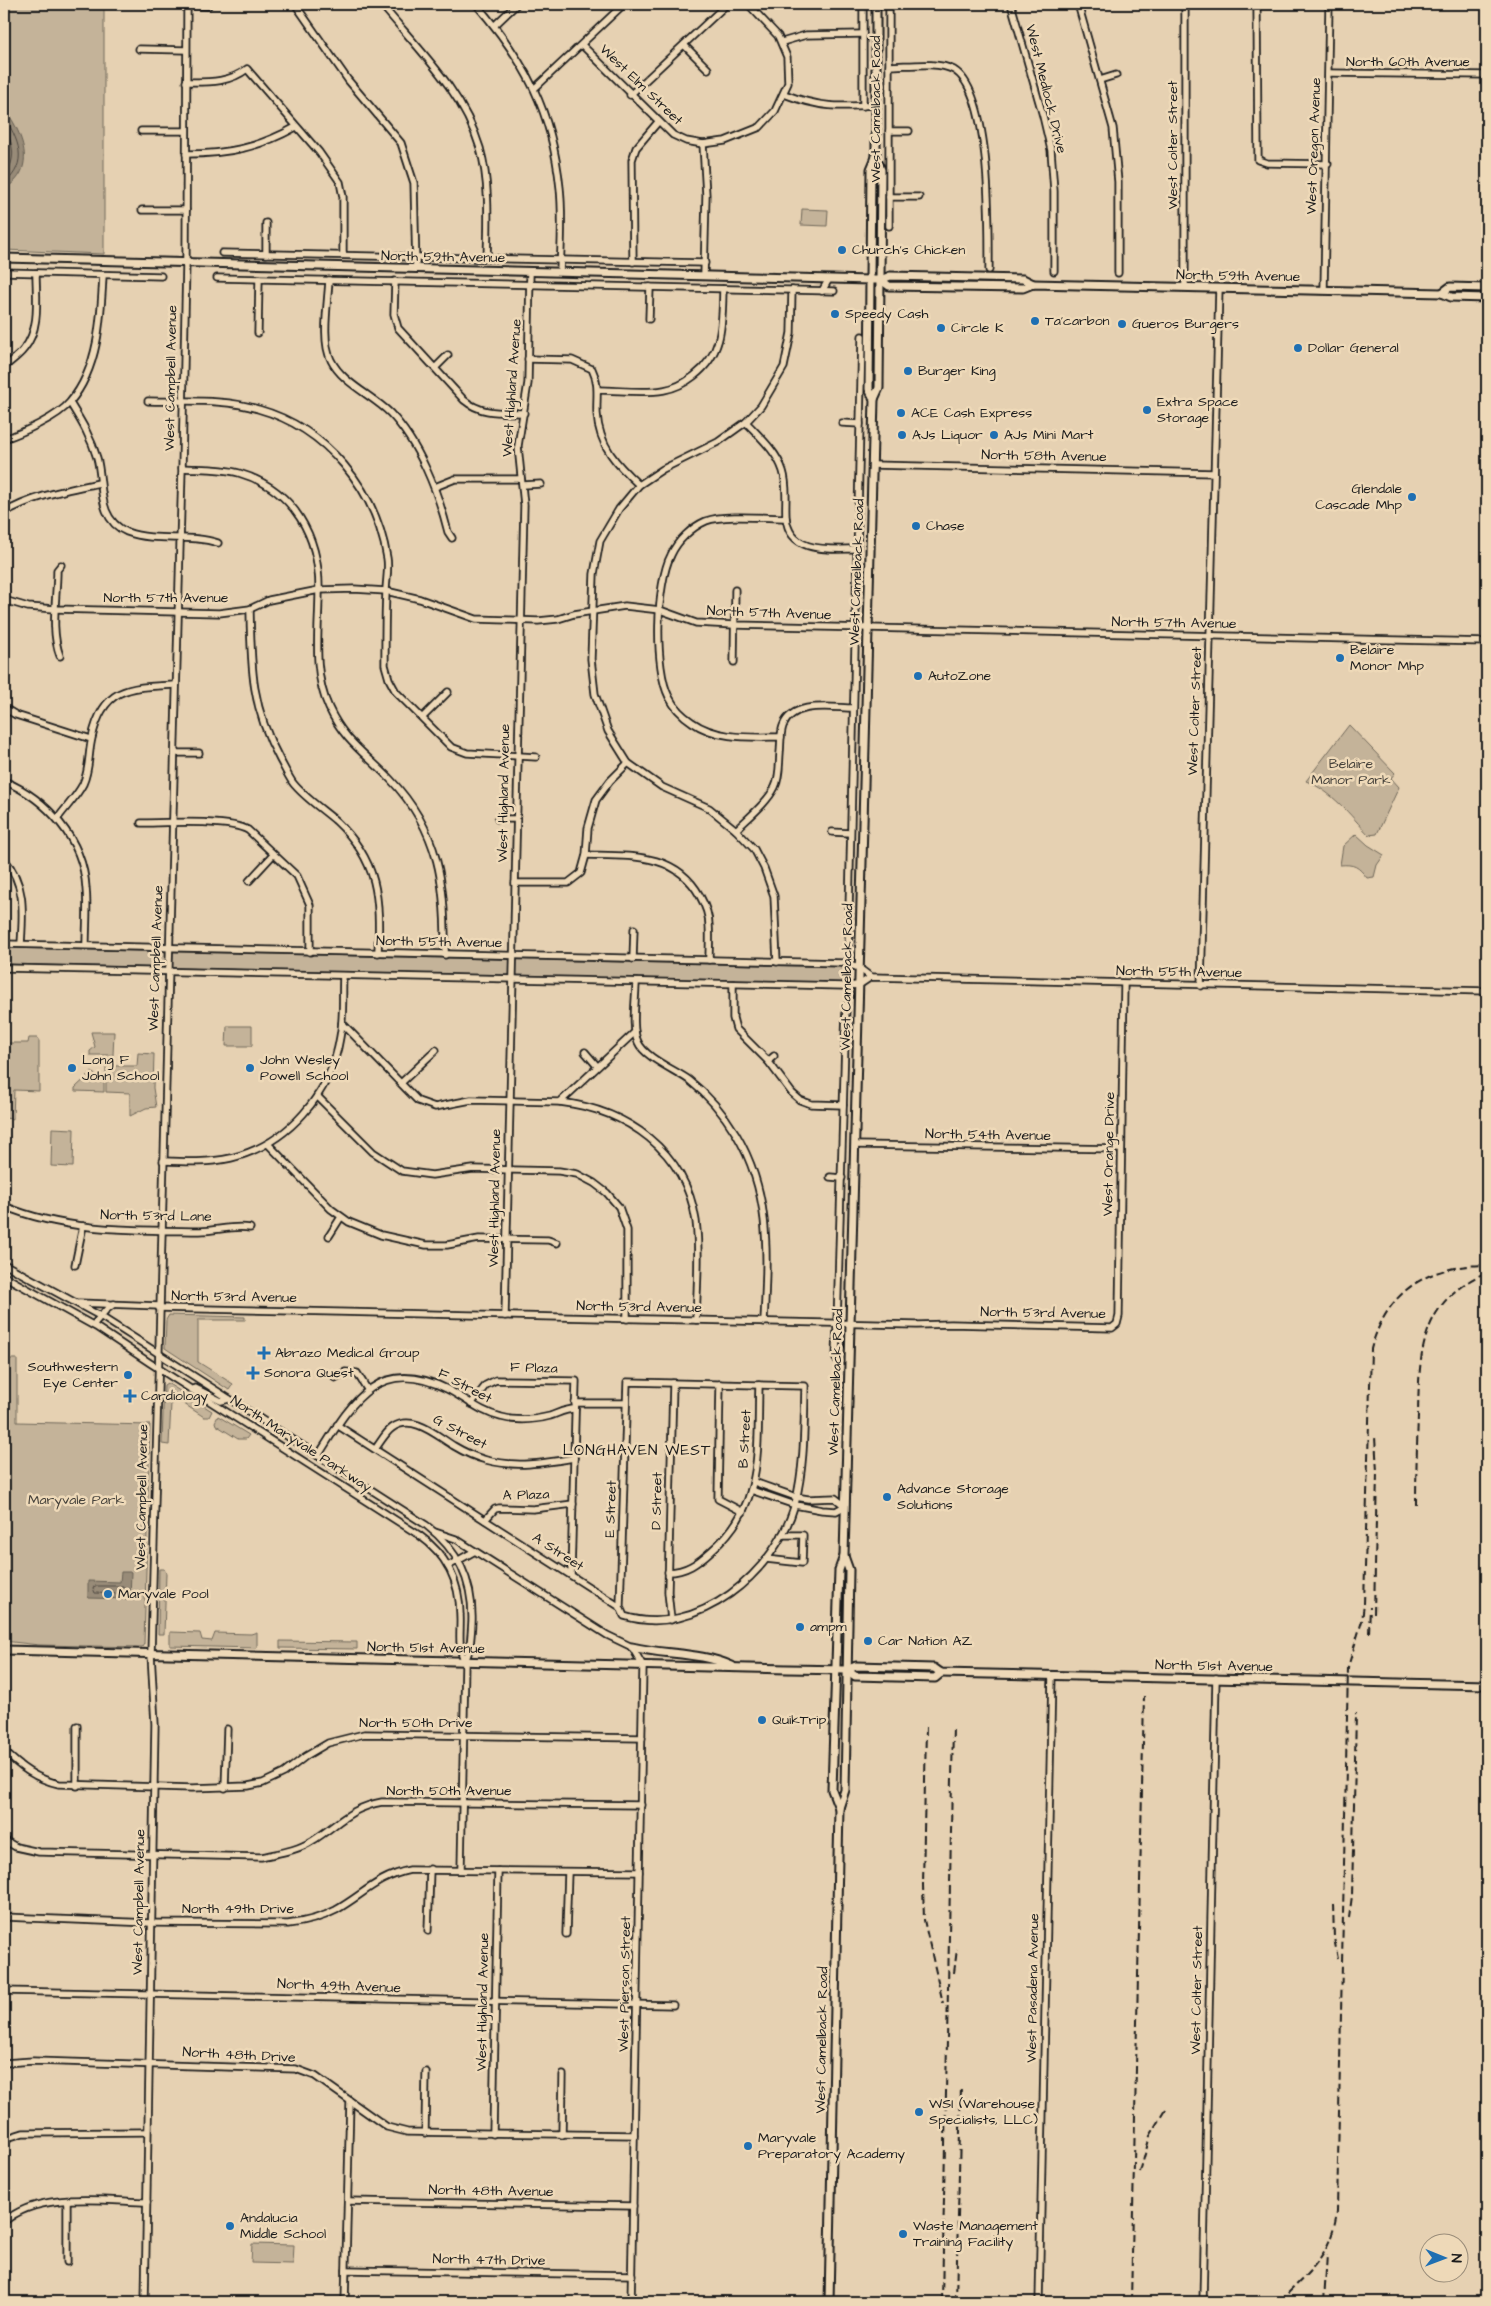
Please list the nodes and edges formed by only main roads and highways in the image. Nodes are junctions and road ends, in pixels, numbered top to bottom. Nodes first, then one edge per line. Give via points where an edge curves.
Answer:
1 (876, 4) edge
2 (876, 157) junction
3 (4, 258) edge
4 (870, 280) junction
5 (881, 280) junction
6 (1487, 288) edge
7 (1442, 293) junction
8 (1487, 298) edge
9 (874, 398) junction
10 (844, 1556) junction
11 (632, 1647) road end
12 (4, 1650) edge
13 (737, 1668) junction
14 (837, 1670) junction
15 (847, 1670) junction
16 (941, 1673) junction
17 (1487, 1685) edge
18 (839, 1808) junction
19 (829, 2302) edge

1 - 2 main road, West Camelback Road
2 - 4 main road, West Camelback Road via 871,170
2 - 5 main road, West Camelback Road via 881,170 885,214
3 - 4 main road, North 59th Avenue
4 - 5 main road, North 59th Avenue
4 - 9 main road, West Camelback Road via 865,349 869,389
5 - 7 main road, North 59th Avenue via 889,286 1023,288 1033,284
5 - 9 main road, West Camelback Road via 879,388
6 - 7 main road, North 59th Avenue via 1450,287
7 - 8 main road, North 59th Avenue via 1451,298
9 - 10 main road, West Camelback Road
10 - 14 main road, West Camelback Road via 839,1570
10 - 15 main road, West Camelback Road via 849,1570
11 - 13 main road via 713,1658
12 - 13 main road, North 51st Avenue
13 - 14 main road, North 51st Avenue
14 - 15 main road, North 51st Avenue
14 - 18 main road, West Camelback Road via 832,1790
15 - 16 main road, North 51st Avenue via 856,1666 913,1667 934,1668
15 - 16 main road, North 51st Avenue via 855,1676 883,1677 935,1678
15 - 18 main road, West Camelback Road via 845,1790
16 - 17 main road, North 51st Avenue
18 - 19 main road, West Camelback Road

